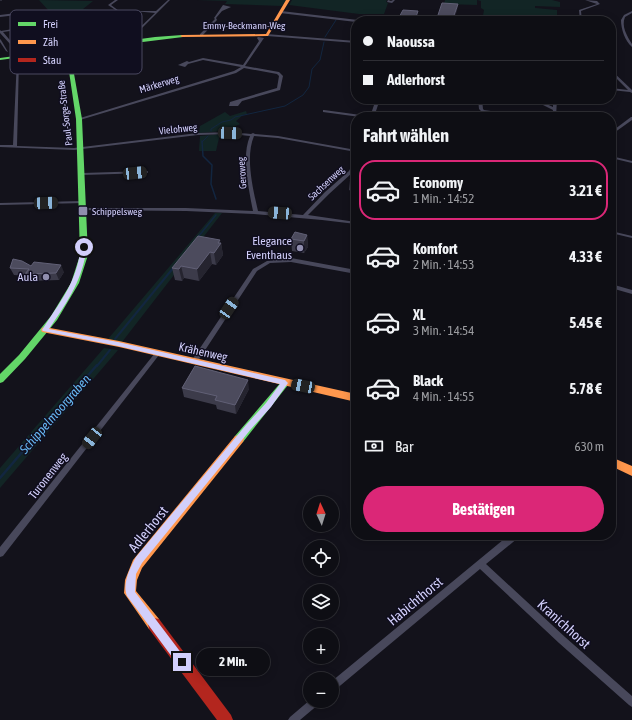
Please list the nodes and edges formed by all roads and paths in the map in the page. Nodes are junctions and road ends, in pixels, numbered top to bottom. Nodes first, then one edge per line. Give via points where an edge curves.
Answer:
1 (117, 0) edge
2 (169, 0) edge
3 (288, 0) edge
4 (390, 0) edge
5 (394, 0) edge
6 (586, 0) edge
7 (116, 10) edge
8 (222, 10) dead end
9 (142, 12) edge
10 (157, 12) junction
11 (281, 12) junction
12 (632, 12) edge
13 (10, 15) edge
14 (0, 16) edge
15 (581, 16) edge
16 (351, 20) edge
17 (142, 27) edge
18 (10, 30) edge
19 (0, 32) edge
20 (625, 34) junction
21 (631, 34) edge
22 (200, 35) junction
23 (264, 38) junction
24 (142, 39) edge
25 (0, 40) edge
26 (351, 42) edge
27 (10, 44) joint
28 (2, 46) edge
29 (632, 46) edge
30 (7, 50) dead end
31 (10, 58) edge
32 (0, 59) edge
33 (188, 62) dead end
34 (243, 66) junction
35 (17, 74) edge
36 (72, 74) edge
37 (616, 77) edge
38 (616, 90) edge
39 (631, 92) edge
40 (240, 100) dead end
41 (480, 104) edge
42 (546, 104) edge
43 (554, 106) joint
44 (324, 110) dead end
45 (490, 112) edge
46 (554, 112) edge
47 (351, 114) edge
48 (632, 118) edge
49 (79, 119) junction
50 (616, 130) edge
51 (253, 134) junction
52 (0, 146) edge
53 (15, 147) junction
54 (81, 148) junction
55 (351, 150) edge
56 (616, 158) edge
57 (632, 162) edge
58 (147, 172) dead end
59 (351, 173) edge
60 (82, 174) junction
61 (0, 204) edge
62 (83, 205) junction
63 (256, 212) junction
64 (305, 216) junction
65 (351, 222) edge
66 (616, 233) edge
67 (632, 237) edge
68 (351, 271) edge
69 (616, 287) edge
70 (632, 292) edge
71 (45, 330) junction
72 (157, 354) junction
73 (194, 362) junction
74 (0, 380) edge
75 (285, 383) junction
76 (351, 397) edge
77 (616, 463) edge
78 (632, 471) edge
79 (509, 540) edge
80 (0, 553) edge
81 (480, 564) junction
82 (339, 681) edge
83 (632, 702) edge
84 (308, 708) edge
85 (226, 720) edge
86 (293, 720) edge

1 - 7 street via 109,6
2 - 10 street
3 - 11 street, Märkerweg
4 - 5 street via 388,1
6 - 15 street via 598,5 580,11
8 - 22 street via 216,20
9 - 10 street
10 - 17 street
11 - 16 street
11 - 23 street, Märkerweg
12 - 20 street via 624,16 622,21
13 - 14 street
18 - 19 street
19 - 27 street
20 - 21 street
20 - 29 street
22 - 23 street, Emmy-Beckmann-Weg
22 - 24 street, Emmy-Beckmann-Weg
23 - 26 street, Emmy-Beckmann-Weg
23 - 34 street, Märkerweg
25 - 28 street
27 - 28 street
28 - 30 street
31 - 32 street, Emmy-Beckmann-Weg
33 - 34 street, Märkerweg via 203,58
34 - 40 street via 280,74 280,87
34 - 49 street, Märkerweg via 230,74
35 - 53 street
36 - 49 street, Paul-Sorge-Straße
37 - 39 street
38 - 39 street
41 - 45 street via 483,111
42 - 43 street
43 - 46 street
44 - 47 street
48 - 50 street
49 - 54 street, Paul-Sorge-Straße
51 - 54 street, Vielohweg via 198,134
51 - 55 street, Vielohweg
51 - 63 street, Geroweg via 249,148 252,195
52 - 53 street, Vielohweg
53 - 54 street, Vielohweg
54 - 60 street, Paul-Sorge-Straße
56 - 57 street
58 - 60 street
59 - 64 street, Sachsenweg
60 - 62 street, Paul-Sorge-Straße
61 - 62 street
62 - 63 street
62 - 71 street, Paul-Sorge-Straße via 82,263 68,296
63 - 64 street
64 - 65 street
66 - 67 street
68 - 73 street via 291,260 269,262 255,270
69 - 70 street
71 - 72 street, Krähenweg
71 - 74 street, Paul-Sorge-Straße
72 - 73 street, Krähenweg
72 - 80 street, Turonenweg
73 - 75 street, Krähenweg
75 - 76 street, Krähenweg
75 - 85 street, Adlerhorst via 139,560 130,582 130,593
77 - 78 street
79 - 81 street, Habichthorst
81 - 82 street, Habichthorst
81 - 83 street, Kranichhorst
84 - 86 street

